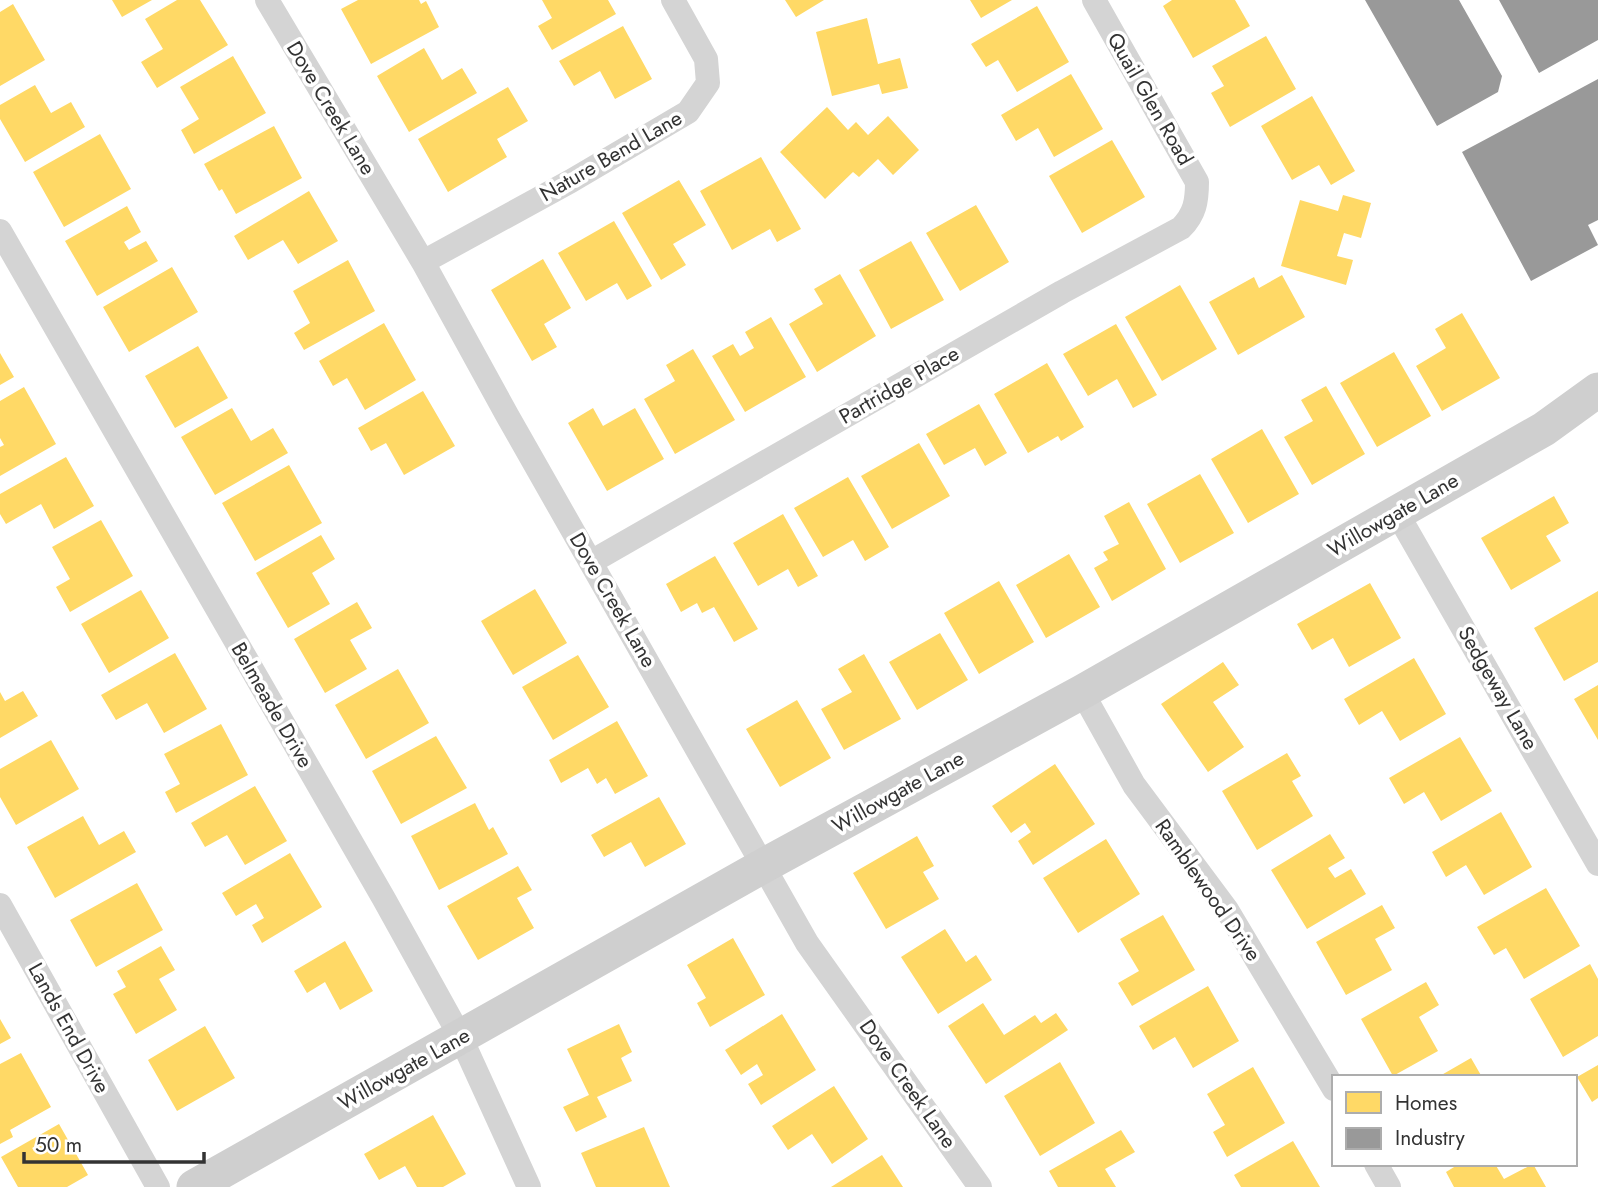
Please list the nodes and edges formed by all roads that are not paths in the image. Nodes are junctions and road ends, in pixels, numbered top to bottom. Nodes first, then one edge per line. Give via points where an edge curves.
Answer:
1 (267, 0) edge
2 (673, 0) edge
3 (1094, 0) edge
4 (1197, 200) joint
5 (0, 231) edge
6 (423, 262) junction
7 (1598, 390) edge
8 (1397, 513) junction
9 (591, 562) junction
10 (1082, 692) junction
11 (1598, 864) edge
12 (763, 866) junction
13 (0, 905) edge
14 (461, 1038) junction
15 (1332, 1086) edge
16 (1377, 1166) edge
17 (158, 1187) edge
18 (194, 1187) edge
19 (529, 1187) edge
20 (979, 1187) edge
21 (1390, 1187) edge

1 - 6 street, Dove Creek Lane
2 - 6 street, Nature Bend Lane via 706,60 708,83 688,112
3 - 4 street, Quail Glen Road via 1197,182
4 - 9 street, Partridge Place via 1191,218 1181,228
5 - 14 street, Belmeade Drive
6 - 9 street, Dove Creek Lane
7 - 8 street, Willowgate Lane via 1544,429
8 - 10 street, Willowgate Lane
8 - 11 street, Sedgeway Lane
9 - 12 street, Dove Creek Lane
10 - 12 street, Willowgate Lane
10 - 15 street, Ramblewood Drive via 1134,785 1227,910
12 - 14 street, Willowgate Lane
12 - 20 street, Dove Creek Lane via 807,943
13 - 17 street, Lands End Drive
14 - 18 street, Willowgate Lane
14 - 19 street, Belmeade Drive
16 - 21 street

